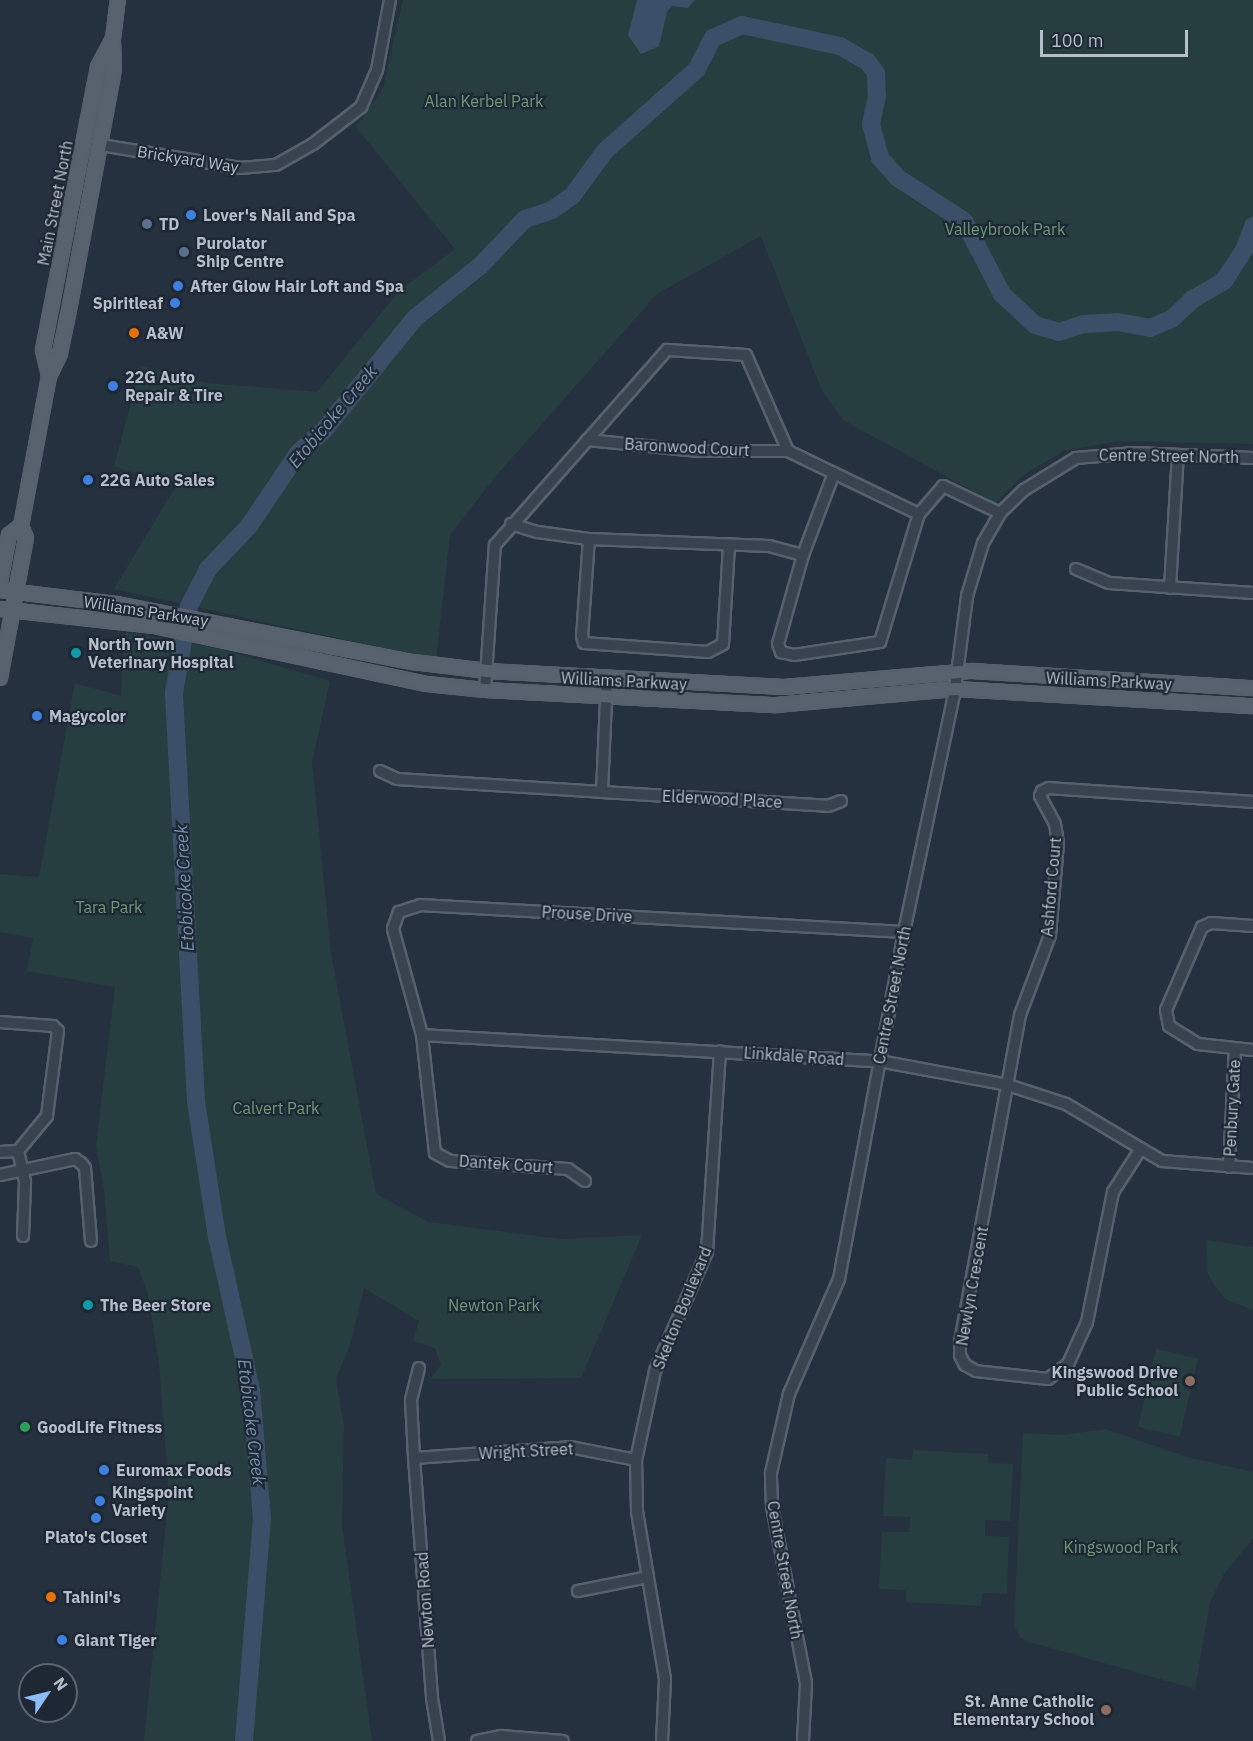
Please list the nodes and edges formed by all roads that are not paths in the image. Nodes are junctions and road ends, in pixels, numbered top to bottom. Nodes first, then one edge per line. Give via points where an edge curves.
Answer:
1 (118, 0) edge
2 (390, 0) edge
3 (113, 39) junction
4 (101, 145) junction
5 (49, 376) junction
6 (587, 440) junction
7 (788, 451) junction
8 (1178, 455) junction
9 (1253, 459) edge
10 (834, 473) junction
11 (1000, 513) junction
12 (919, 514) junction
13 (511, 524) junction
14 (21, 526) junction
15 (590, 539) junction
16 (729, 546) junction
17 (803, 555) junction
18 (1076, 569) dead end
19 (0, 582) edge
20 (1170, 588) junction
21 (0, 590) edge
22 (17, 592) junction
23 (1253, 593) edge
24 (0, 609) edge
25 (14, 610) junction
26 (487, 671) junction
27 (957, 671) junction
28 (0, 678) edge
29 (607, 680) junction
30 (1253, 688) edge
31 (955, 689) junction
32 (484, 690) junction
33 (607, 696) junction
34 (1253, 706) edge
35 (380, 771) dead end
36 (602, 792) junction
37 (841, 801) dead end
38 (1253, 802) edge
39 (1253, 926) edge
40 (904, 932) junction
41 (0, 1022) edge
42 (422, 1035) junction
43 (1235, 1050) junction
44 (1253, 1050) edge
45 (720, 1051) junction
46 (879, 1061) junction
47 (1008, 1085) junction
48 (18, 1150) junction
49 (1140, 1150) junction
50 (0, 1152) edge
51 (1229, 1167) junction
52 (1253, 1168) edge
53 (21, 1170) junction
54 (0, 1175) edge
55 (585, 1181) dead end
56 (23, 1236) dead end
57 (91, 1241) dead end
58 (419, 1368) dead end
59 (414, 1458) junction
60 (636, 1460) junction
61 (648, 1577) junction
62 (578, 1591) dead end
63 (439, 1741) edge
64 (477, 1741) edge
65 (563, 1741) edge
66 (662, 1741) edge
67 (803, 1741) edge

1 - 3 main road, Main Street North
2 - 4 street, Brickyard Way via 377,70 361,107 285,160 259,168 240,168
3 - 4 main road, Main Street North via 114,70
3 - 5 main road, Main Street North via 98,67 43,350
4 - 5 main road, Main Street North via 60,353
5 - 14 main road, Main Street North
6 - 7 street, Baronwood Court via 698,451
6 - 7 street, Baronwood Court via 667,350 746,355
6 - 13 street, Baronwood Court
7 - 10 street, Baronwood Court
8 - 9 street, Centre Street North
8 - 11 street, Centre Street North via 1117,453 1076,458 1046,473
8 - 20 street
10 - 12 street, Baronwood Court
10 - 17 street
11 - 12 street via 943,486
11 - 27 street, Centre Street North via 983,543 975,568
12 - 17 street via 880,642 794,655 781,652 778,644
13 - 15 street
13 - 26 street, Baronwood Court via 495,545
14 - 19 main road, Main Street North via 9,535
14 - 22 main road, Main Street North via 26,538
15 - 16 street
15 - 16 street via 584,643 708,652 723,644
16 - 17 street via 769,546
18 - 20 street via 1109,583
20 - 23 street
21 - 22 main road, Williams Parkway
22 - 25 main road, Main Street North
22 - 26 main road, Williams Parkway via 161,612 413,662
24 - 25 main road, Williams Parkway
25 - 28 main road, Main Street North
25 - 32 main road, Williams Parkway via 154,626 427,684
26 - 29 main road, Williams Parkway
26 - 32 street, Baronwood Court
27 - 29 main road, Williams Parkway via 784,687
27 - 30 main road, Williams Parkway
27 - 31 street, Centre Street North
29 - 33 street
31 - 33 main road, Williams Parkway via 776,705
31 - 34 main road, Williams Parkway
31 - 40 street, Centre Street North
32 - 33 main road, Williams Parkway
33 - 36 street
35 - 36 street, Elderwood Place via 397,779
36 - 37 street, Elderwood Place via 828,806
38 - 47 street, Ashford Court via 1049,788 1042,791 1040,796 1055,824 1058,843 1050,935 1020,1015
39 - 43 street via 1210,923 1202,927 1166,1011 1166,1021 1176,1033 1198,1044
40 - 42 street, Prouse Drive via 410,906 399,912 393,929
40 - 46 street, Centre Street North
41 - 48 street via 53,1026 58,1031 47,1116
42 - 45 street, Linkdale Road
42 - 55 street, Dantek Court via 435,1153 450,1161 568,1169
43 - 44 street
43 - 51 street, Penbury Gate
45 - 46 street, Linkdale Road
45 - 60 street, Skelton Boulevard via 707,1252 655,1371
46 - 47 street, Linkdale Road
46 - 67 street, Centre Street North via 839,1279 789,1394 771,1473 772,1506 806,1683
47 - 49 street, Linkdale Road via 1066,1104
47 - 49 street, Newlyn Crescent via 960,1342 965,1365 976,1371 1048,1379 1068,1364 1087,1323 1113,1192
48 - 50 street
48 - 53 street
49 - 51 street, Linkdale Road via 1162,1161
51 - 52 street, Linkdale Road
53 - 54 street
53 - 56 street via 25,1182
53 - 57 street via 81,1162 85,1168
58 - 59 street, Newton Road via 411,1400
59 - 60 street, Wright Street via 570,1447
59 - 63 street, Newton Road via 432,1698
60 - 61 street, Skelton Boulevard via 637,1511
61 - 62 street
61 - 66 street, Skelton Boulevard via 665,1679
64 - 65 street via 501,1736

